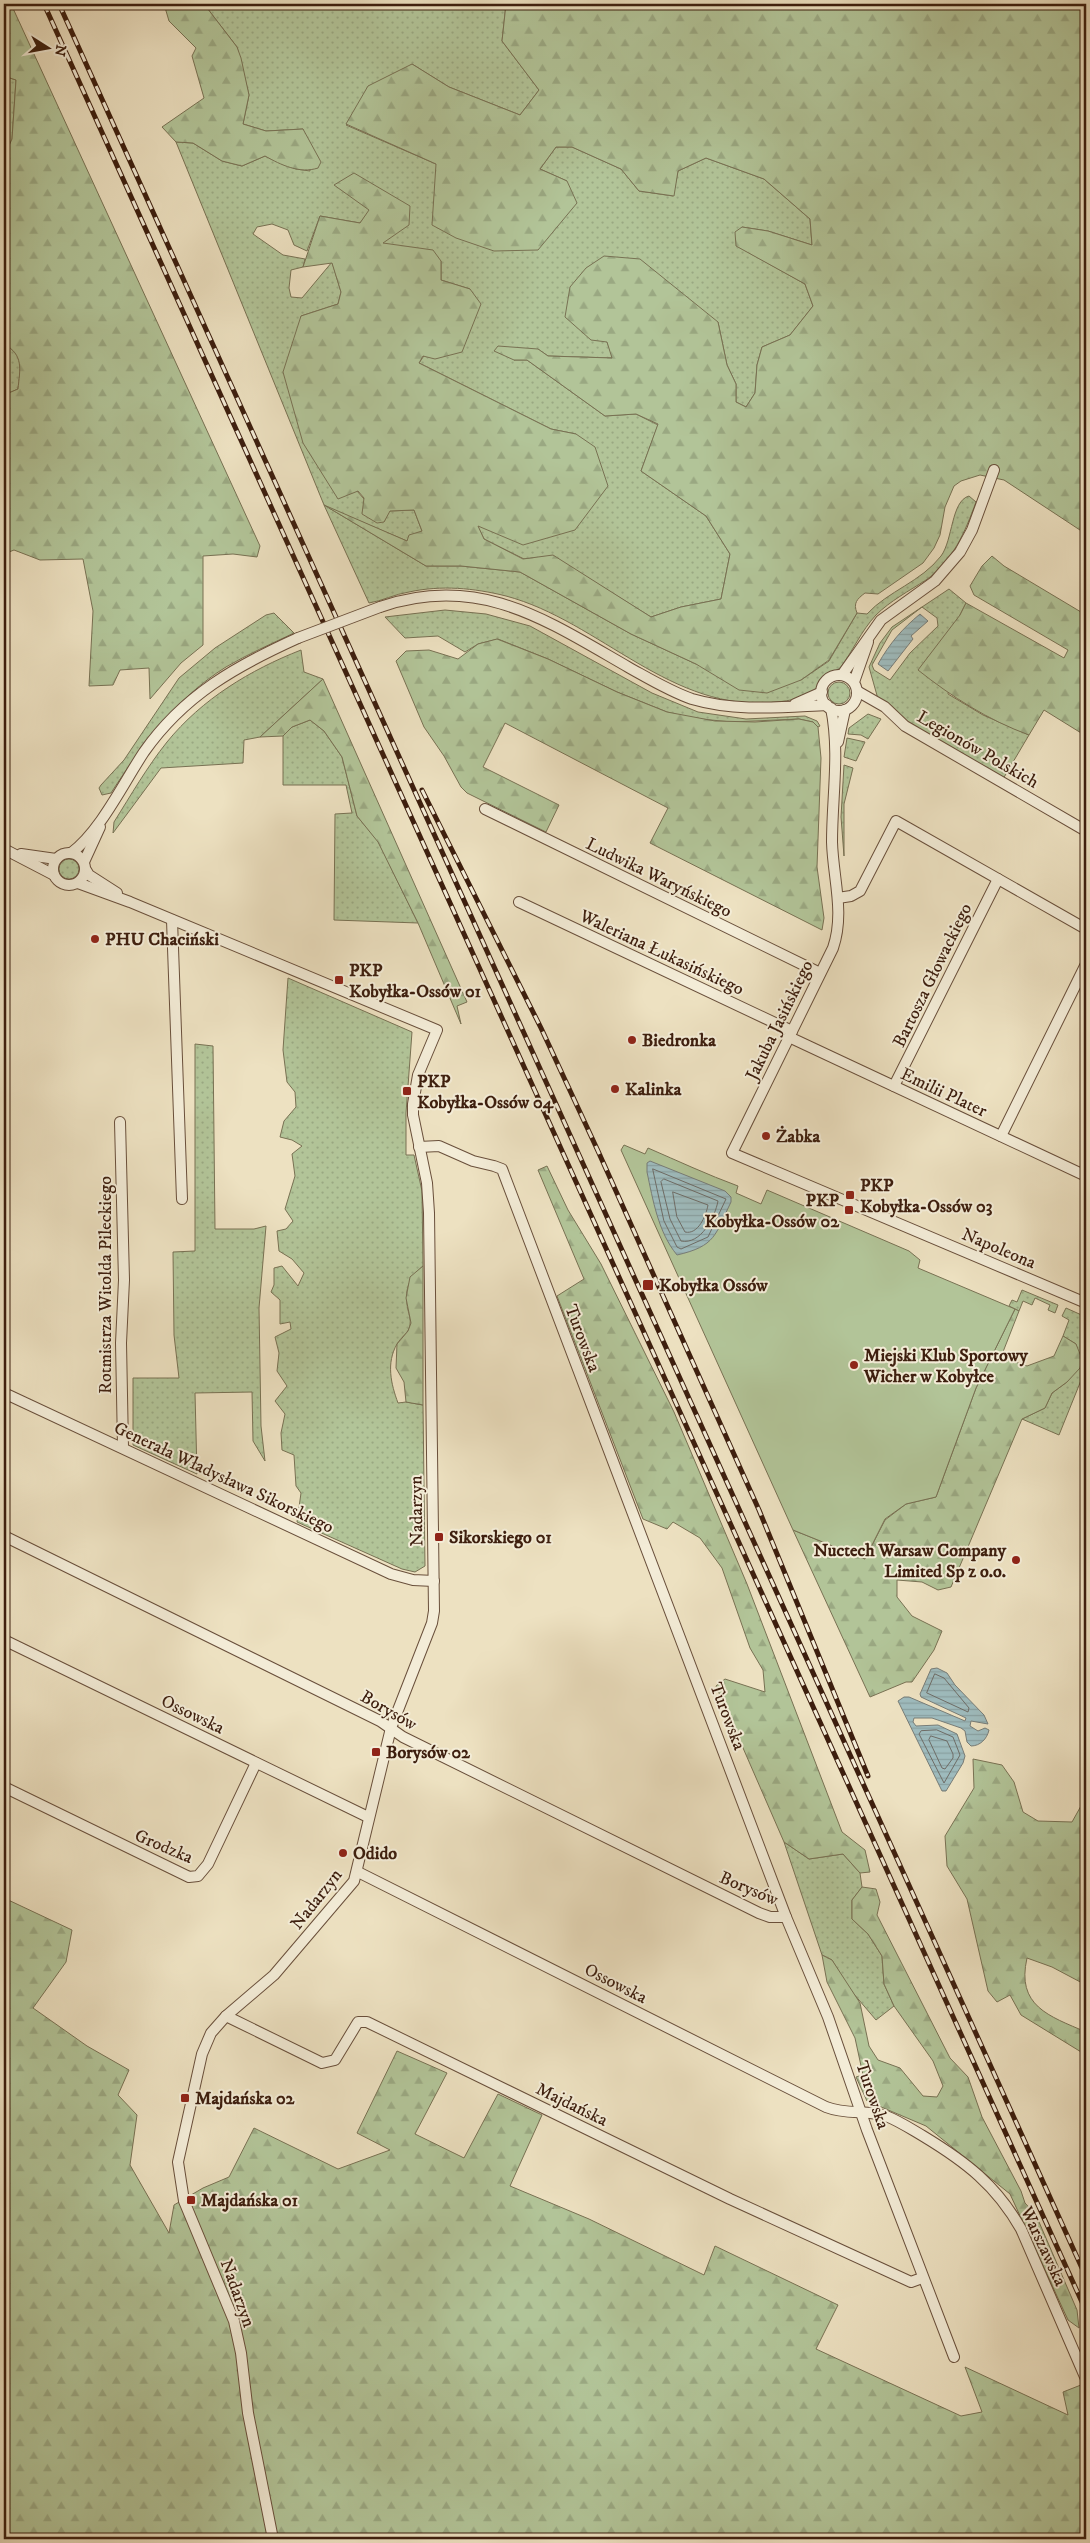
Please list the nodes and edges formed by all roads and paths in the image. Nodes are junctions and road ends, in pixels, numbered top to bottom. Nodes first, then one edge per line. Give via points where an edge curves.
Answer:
1 (994, 470) dead end
2 (872, 632) junction
3 (842, 675) junction
4 (855, 687) junction
5 (822, 692) junction
6 (787, 707) junction
7 (829, 707) junction
8 (845, 710) junction
9 (836, 753) junction
10 (110, 806) junction
11 (485, 809) dead end
12 (1086, 831) edge
13 (8, 851) edge
14 (71, 853) junction
15 (56, 859) junction
16 (85, 866) junction
17 (54, 875) junction
18 (998, 879) junction
19 (78, 884) junction
20 (838, 898) junction
21 (130, 902) junction
22 (518, 902) dead end
23 (172, 920) junction
24 (1086, 929) edge
25 (1086, 964) edge
26 (820, 973) junction
27 (790, 1034) junction
28 (894, 1086) junction
29 (120, 1122) dead end
30 (1001, 1136) junction
31 (419, 1148) junction
32 (732, 1153) joint
33 (1086, 1176) edge
34 (182, 1199) dead end
35 (1086, 1303) edge
36 (4, 1393) edge
37 (123, 1448) junction
38 (4, 1536) edge
39 (434, 1581) junction
40 (4, 1640) edge
41 (390, 1728) junction
42 (256, 1763) junction
43 (4, 1787) edge
44 (368, 1818) junction
45 (358, 1872) junction
46 (786, 1917) junction
47 (226, 2016) junction
48 (863, 2113) junction
49 (922, 2278) junction
50 (954, 2357) dead end
51 (1086, 2378) edge
52 (273, 2539) edge

1 - 2 street via 972,530 951,564 935,581 891,611
2 - 3 street
2 - 4 street
3 - 4 street
3 - 5 street via 828,679
4 - 8 street via 853,705
4 - 12 street, Legionów Polskich via 885,707 905,726
5 - 6 street
5 - 7 street
6 - 7 street
6 - 10 street, bridge via 735,707 690,698 657,684 534,614 505,603 450,595 410,599 380,606 298,638 233,669 197,696 159,733
7 - 8 street
7 - 9 street, Jakuba Jasińskiego
8 - 9 street, Jakuba Jasińskiego
9 - 20 street, Jakuba Jasińskiego via 832,846
10 - 14 street
10 - 16 street
11 - 26 street, Ludwika Waryńskiego
13 - 15 street
13 - 17 street
14 - 15 street
14 - 16 street via 78,856
15 - 17 street
16 - 19 street
16 - 21 street via 89,875
17 - 19 street via 62,884
18 - 20 street via 896,821 860,891
18 - 24 street
18 - 28 street, Bartosza Głowackiego
19 - 21 street
20 - 26 street, Jakuba Jasińskiego via 838,932
21 - 23 street
22 - 27 street, Waleriana Łukasińskiego
23 - 31 street, Nadarzyn via 437,1030 414,1093 413,1115
23 - 34 street
25 - 30 street
26 - 27 street, Jakuba Jasińskiego
27 - 28 street, Emilii Plater
27 - 32 street, Jakuba Jasińskiego
28 - 30 street, Emilii Plater
29 - 37 street, Rotmistrza Witolda Pileckiego via 124,1280
30 - 33 street, Emilii Plater
31 - 39 street, Nadarzyn via 427,1183 429,1213
31 - 46 street, Turowska via 439,1146 502,1169
32 - 35 street, Napoleona
36 - 37 street, Generała Władysława Sikorskiego
37 - 39 street, Generała Władysława Sikorskiego via 391,1574 412,1580
38 - 41 street, Borysów
39 - 41 street, Nadarzyn via 432,1623
40 - 42 street, Ossowska
41 - 44 street, Nadarzyn
41 - 46 street, Borysów via 759,1914
42 - 43 street, Grodzka via 208,1864 198,1876 189,1877
42 - 44 street, Ossowska
44 - 45 street, Nadarzyn
45 - 47 street, Nadarzyn via 348,1890 274,1976
45 - 48 street, Ossowska via 826,2107
46 - 48 street, Turowska via 828,2017
47 - 49 street, Majdańska via 322,2063 335,2060 358,2022 367,2022 730,2199 911,2282
47 - 52 street, Nadarzyn via 211,2033 202,2054 178,2162 184,2201 234,2322
48 - 49 street, Turowska
48 - 51 street, Warszawska via 886,2116 918,2133 974,2170 1001,2196 1021,2229
49 - 50 street, Turowska

